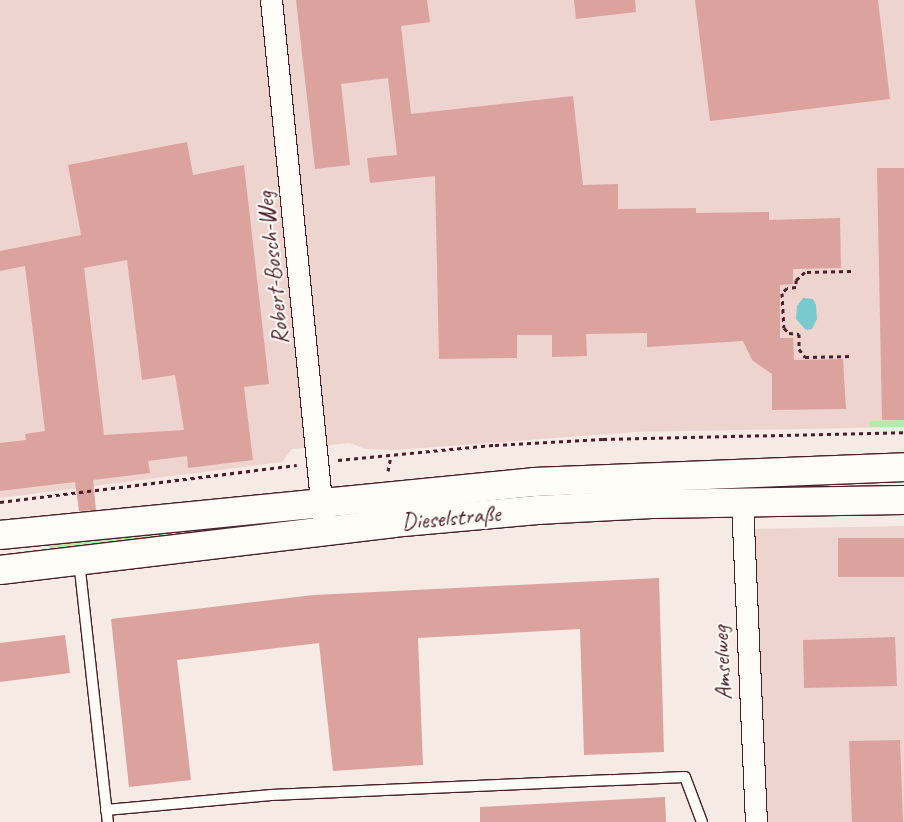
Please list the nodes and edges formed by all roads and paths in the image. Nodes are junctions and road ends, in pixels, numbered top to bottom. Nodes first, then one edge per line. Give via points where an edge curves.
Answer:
1 (271, 0) edge
2 (851, 271) dead end
3 (853, 356) dead end
4 (904, 432) edge
5 (319, 462) junction
6 (904, 467) edge
7 (904, 500) edge
8 (322, 501) junction
9 (0, 502) edge
10 (742, 502) junction
11 (324, 531) junction
12 (0, 535) edge
13 (79, 560) junction
14 (0, 570) edge
15 (106, 810) junction
16 (108, 822) edge
17 (702, 822) edge
18 (756, 822) edge

1 - 5 street, Robert-Bosch-Weg
2 - 3 path via 805,272 796,280 796,287 787,288 782,293 784,328 788,333 799,334 799,349 805,357
4 - 5 path via 515,444
5 - 8 street, Robert-Bosch-Weg
5 - 9 path
6 - 8 main road, Dieselstraße via 580,479
7 - 10 main road, Dieselstraße
8 - 11 street, Robert-Bosch-Weg
8 - 12 main road, Dieselstraße
10 - 11 main road, Dieselstraße via 575,507
10 - 18 street, Amselweg
11 - 13 main road, Dieselstraße
13 - 14 main road, Dieselstraße
13 - 15 lane
15 - 16 lane
15 - 17 lane via 271,795 685,777

